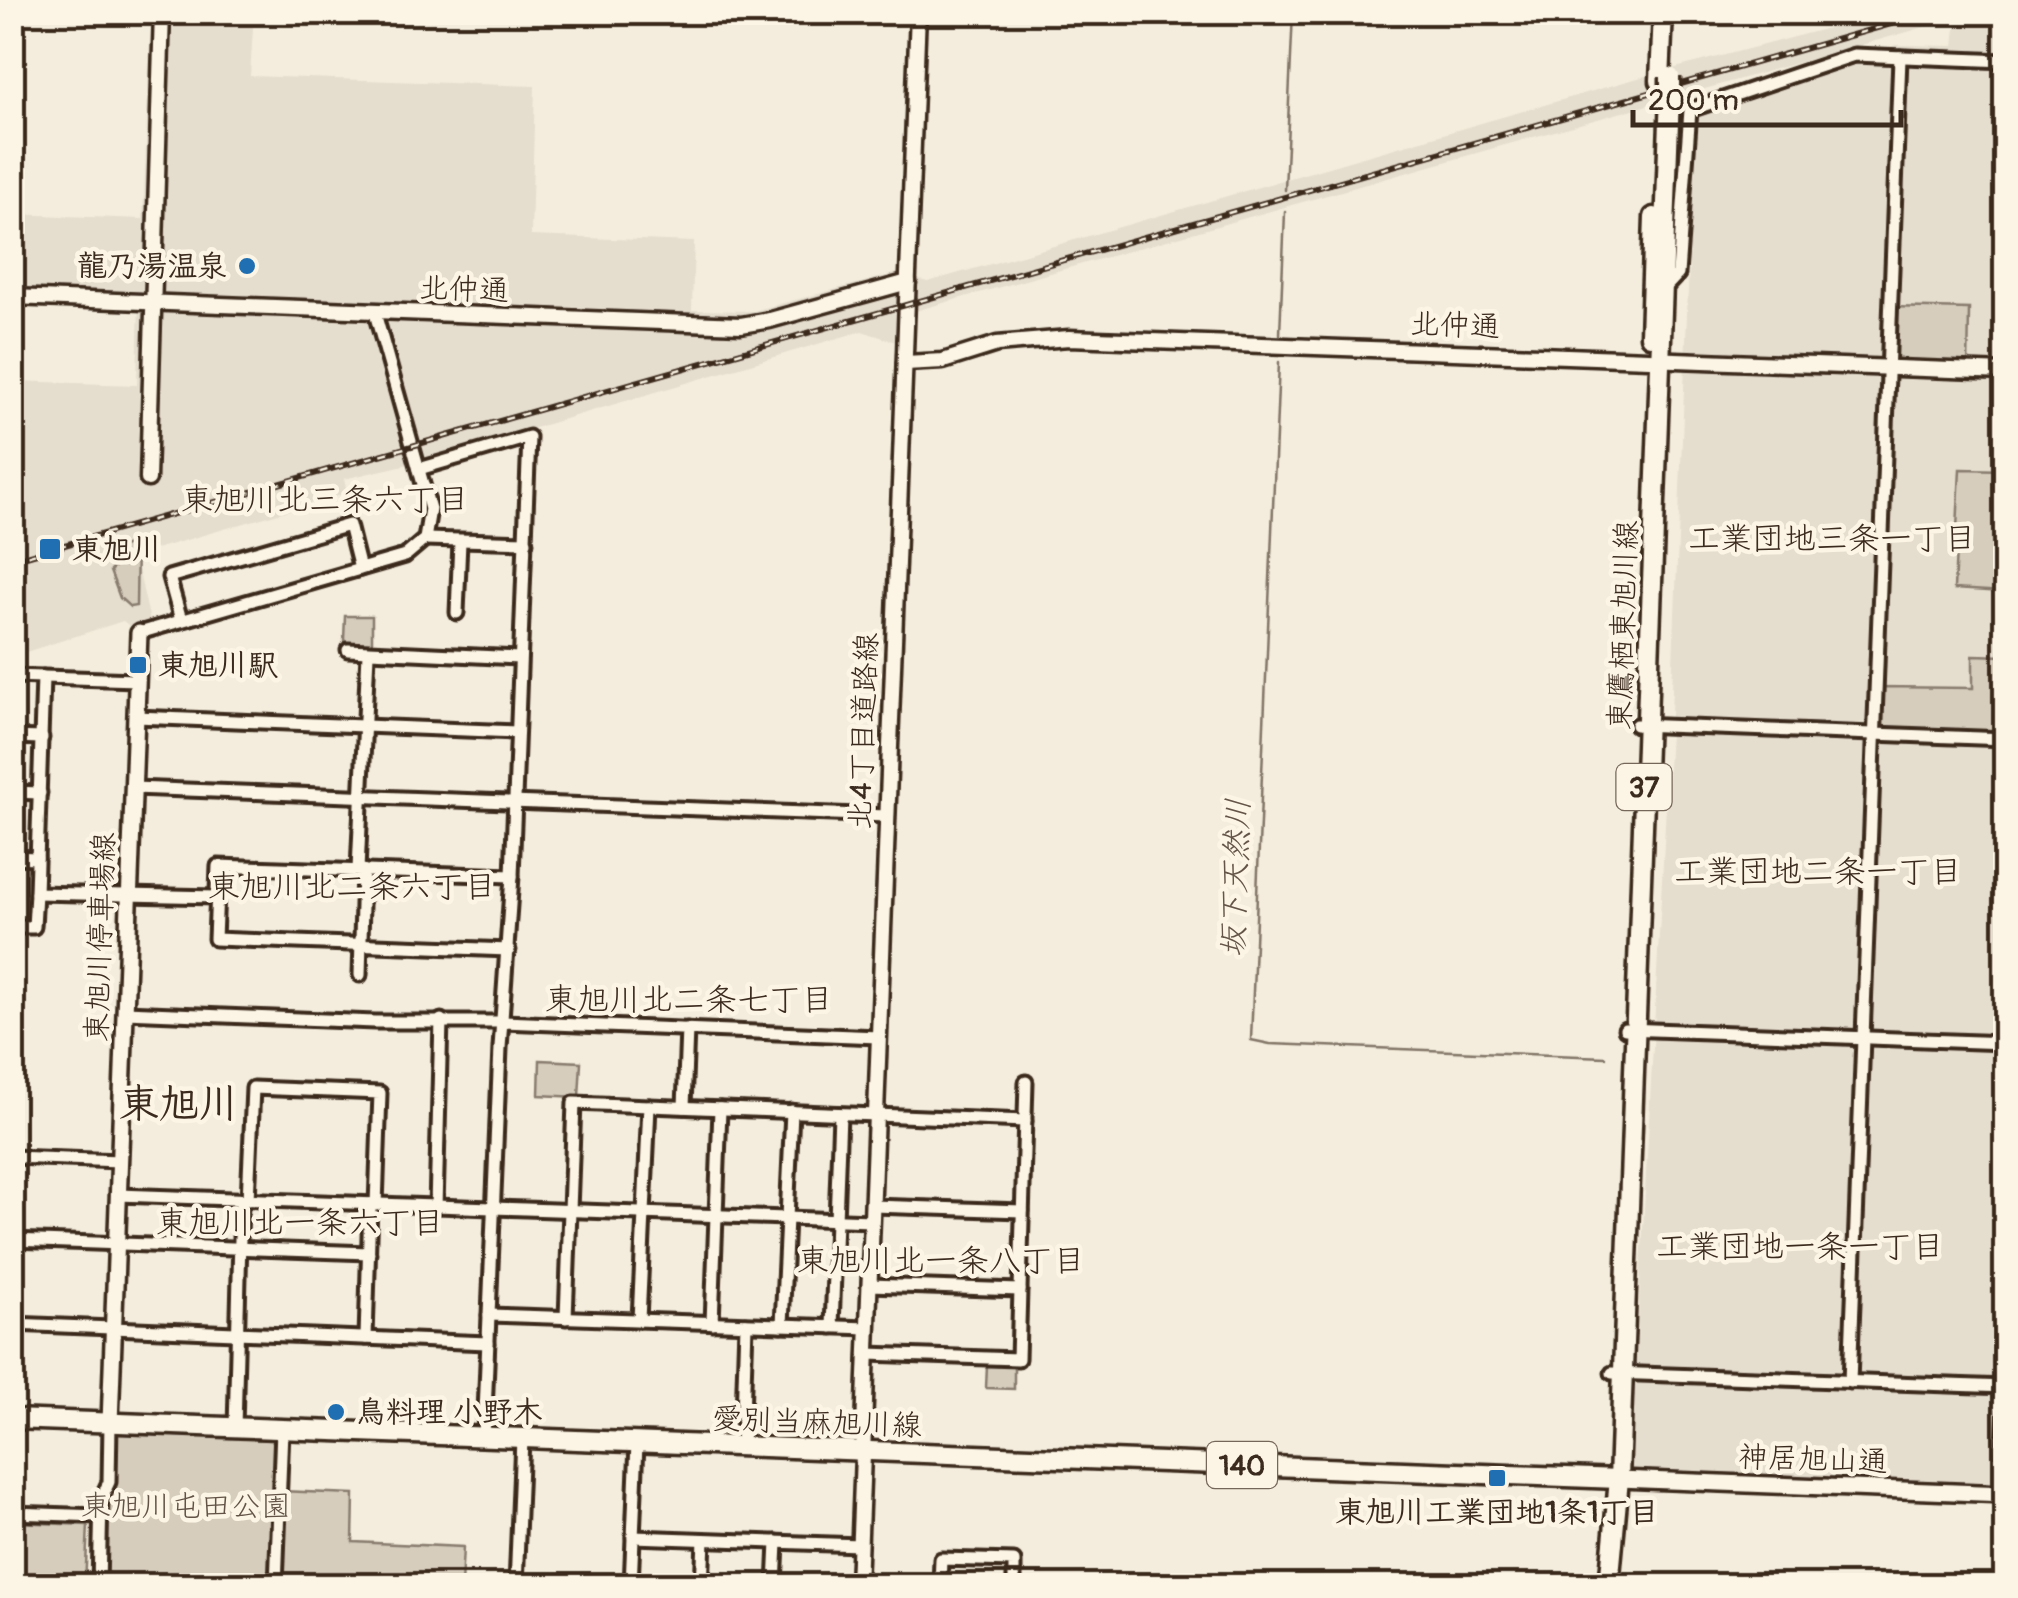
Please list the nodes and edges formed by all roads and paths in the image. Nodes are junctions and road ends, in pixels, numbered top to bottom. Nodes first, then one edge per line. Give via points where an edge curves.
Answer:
1 (162, 12) edge
2 (918, 12) edge
3 (1663, 12) edge
4 (1673, 12) edge
5 (1900, 57) junction
6 (2006, 61) edge
7 (1665, 87) junction
8 (908, 282) junction
9 (1664, 290) junction
10 (12, 298) edge
11 (153, 303) junction
12 (375, 313) junction
13 (1655, 360) junction
14 (905, 363) junction
15 (1888, 368) junction
16 (2006, 372) edge
17 (419, 469) junction
18 (148, 479) dead end
19 (425, 539) junction
20 (460, 541) junction
21 (526, 542) junction
22 (360, 568) junction
23 (457, 613) dead end
24 (182, 620) junction
25 (139, 633) joint
26 (348, 650) dead end
27 (368, 653) junction
28 (520, 658) junction
29 (12, 676) edge
30 (43, 677) junction
31 (137, 680) junction
32 (136, 717) junction
33 (365, 725) junction
34 (1641, 725) junction
35 (517, 732) junction
36 (1874, 734) junction
37 (12, 737) edge
38 (42, 738) junction
39 (2006, 739) edge
40 (133, 788) junction
41 (12, 792) edge
42 (40, 793) junction
43 (362, 798) junction
44 (515, 802) junction
45 (887, 816) junction
46 (12, 857) edge
47 (37, 858) junction
48 (361, 870) junction
49 (512, 876) junction
50 (36, 892) junction
51 (129, 894) junction
52 (216, 897) junction
53 (12, 927) edge
54 (361, 944) junction
55 (508, 950) junction
56 (360, 975) dead end
57 (125, 1012) junction
58 (442, 1020) junction
59 (503, 1022) junction
60 (687, 1029) junction
61 (1630, 1030) junction
62 (879, 1037) junction
63 (1863, 1039) junction
64 (2006, 1044) edge
65 (1026, 1082) dead end
66 (648, 1106) junction
67 (684, 1107) junction
68 (720, 1108) junction
69 (792, 1111) junction
70 (840, 1114) junction
71 (876, 1116) junction
72 (1025, 1121) junction
73 (12, 1157) edge
74 (120, 1162) junction
75 (118, 1195) junction
76 (244, 1200) junction
77 (373, 1205) junction
78 (436, 1207) junction
79 (493, 1208) junction
80 (570, 1211) junction
81 (1022, 1211) junction
82 (643, 1213) junction
83 (872, 1214) junction
84 (716, 1216) junction
85 (786, 1219) junction
86 (835, 1221) junction
87 (12, 1240) edge
88 (116, 1244) junction
89 (240, 1248) junction
90 (369, 1253) junction
91 (869, 1285) junction
92 (1020, 1290) junction
93 (489, 1315) junction
94 (566, 1318) junction
95 (639, 1320) junction
96 (712, 1323) junction
97 (12, 1324) edge
98 (746, 1324) junction
99 (782, 1326) junction
100 (832, 1327) junction
101 (114, 1328) junction
102 (868, 1328) junction
103 (238, 1333) junction
104 (366, 1338) junction
105 (488, 1343) junction
106 (867, 1354) junction
107 (1617, 1374) junction
108 (1850, 1382) junction
109 (2006, 1387) edge
110 (2006, 1399) edge
111 (12, 1419) edge
112 (110, 1423) junction
113 (235, 1428) junction
114 (282, 1430) junction
115 (484, 1437) junction
116 (522, 1438) junction
117 (637, 1443) junction
118 (742, 1447) junction
119 (864, 1452) junction
120 (1614, 1479) junction
121 (2004, 1494) edge
122 (12, 1513) edge
123 (100, 1516) junction
124 (633, 1536) junction
125 (704, 1540) junction
126 (776, 1542) junction
127 (860, 1545) junction
128 (98, 1586) edge
129 (276, 1586) edge
130 (516, 1586) edge
131 (631, 1586) edge
132 (702, 1586) edge
133 (775, 1586) edge
134 (858, 1586) edge
135 (940, 1586) edge
136 (1014, 1586) edge
137 (1608, 1586) edge

1 - 11 street
2 - 8 street, 北4丁目道路線
3 - 7 main road, 東鷹栖東旭川線 / 37
4 - 7 main road, 東鷹栖東旭川線 / 37
5 - 6 street
5 - 9 street via 1854,55 1690,110 1678,274
5 - 15 street
7 - 9 main road, 東鷹栖東旭川線 / 37
7 - 13 main road, 東鷹栖東旭川線 / 37
8 - 12 street, 北仲通 via 741,325
8 - 14 street, 北4丁目道路線
9 - 13 main road, 東鷹栖東旭川線 / 37
10 - 11 street, 北仲通
11 - 12 street, 北仲通
11 - 18 street
12 - 17 street
13 - 14 street, 北仲通 via 1069,338
13 - 15 street, 北仲通
13 - 34 main road, 東鷹栖東旭川線 / 37
14 - 45 street, 北4丁目道路線
15 - 16 street, 北仲通
15 - 36 street
17 - 19 street via 430,509
17 - 21 street via 529,437
19 - 20 street
19 - 22 street via 406,556
20 - 21 street
20 - 23 street
21 - 28 street
22 - 24 street
22 - 24 street via 348,525 169,577
24 - 25 street
25 - 31 main road, 東旭川停車場線
26 - 27 street
27 - 28 street
27 - 33 street
28 - 35 street
29 - 30 street
30 - 31 street
30 - 38 street
31 - 32 main road, 東旭川停車場線
32 - 33 street
32 - 40 main road, 東旭川停車場線
33 - 35 street
33 - 43 street
34 - 36 street
34 - 61 main road, 東鷹栖東旭川線 / 37
35 - 44 street
36 - 39 street
36 - 63 street
37 - 38 street
38 - 42 street
40 - 43 street
40 - 51 main road, 東旭川停車場線
41 - 42 street
42 - 47 street
43 - 44 street
43 - 48 street
44 - 45 street
44 - 49 street
45 - 62 street, 北4丁目道路線
46 - 47 street
47 - 50 street
48 - 49 street
48 - 52 street via 218,866
48 - 54 street
49 - 55 street
50 - 51 street
50 - 53 street via 34,927
51 - 52 street
51 - 57 main road, 東旭川停車場線
52 - 54 street via 214,938
54 - 55 street
54 - 56 street
55 - 59 street
57 - 58 street
57 - 74 main road, 東旭川停車場線
58 - 59 street
58 - 78 street
59 - 60 street
59 - 79 street
60 - 62 street
60 - 67 street
61 - 63 street
61 - 107 main road, 東鷹栖東旭川線 / 37
62 - 71 street, 北4丁目道路線
63 - 64 street
63 - 108 street
65 - 72 street
66 - 67 street
66 - 80 street via 574,1103
66 - 82 street
67 - 68 street
68 - 69 street
68 - 84 street
69 - 70 street
69 - 85 street
70 - 71 street
70 - 86 street
71 - 72 street
71 - 83 street, 北4丁目道路線
72 - 81 street
73 - 74 street
74 - 75 main road, 東旭川停車場線
75 - 76 street
75 - 88 main road, 東旭川停車場線
76 - 77 street
76 - 77 street via 253,1088 380,1093
76 - 89 street
77 - 78 street
77 - 90 street
78 - 79 street
79 - 80 street
79 - 93 street
80 - 82 street
80 - 94 street
81 - 83 street
81 - 92 street
82 - 84 street
82 - 95 street
83 - 86 street
83 - 91 street, 北4丁目道路線
84 - 85 street
84 - 96 street
85 - 86 street
85 - 99 street
86 - 100 street
87 - 88 street
88 - 89 street
88 - 101 main road, 東旭川停車場線
89 - 90 street
89 - 103 street
90 - 104 street
91 - 92 street
91 - 102 street, 北4丁目道路線
92 - 106 street via 1018,1360
93 - 94 street
93 - 105 street
94 - 95 street
95 - 96 street
96 - 98 street
97 - 101 street
98 - 99 street
98 - 118 street
99 - 100 street
100 - 102 street
101 - 103 street
101 - 112 main road, 東旭川停車場線
102 - 106 street, 北4丁目道路線
103 - 104 street
103 - 113 street
104 - 105 street
105 - 115 street
106 - 119 street, 北4丁目道路線
107 - 108 street
107 - 120 main road, 東鷹栖東旭川線 / 37
108 - 109 street
110 - 121 street
111 - 112 main road, 愛別当麻旭川線 / 140
112 - 113 main road, 愛別当麻旭川線 / 140
112 - 123 street via 109,1482
113 - 114 main road, 愛別当麻旭川線 / 140
114 - 115 main road, 愛別当麻旭川線 / 140
114 - 129 street
115 - 116 main road, 愛別当麻旭川線 / 140
116 - 117 main road, 愛別当麻旭川線 / 140
116 - 130 street
117 - 118 main road, 愛別当麻旭川線 / 140
117 - 124 street
118 - 119 main road, 愛別当麻旭川線 / 140
119 - 120 main road, 愛別当麻旭川線 / 140
119 - 127 street, 北4丁目道路線
120 - 121 main road, 神居旭山通
120 - 137 main road, 37
122 - 123 street
123 - 128 street
124 - 125 street
124 - 131 street
125 - 126 street
125 - 132 street
126 - 127 street
126 - 133 street
127 - 134 street, 北4丁目道路線
135 - 136 street via 941,1559 1014,1561

